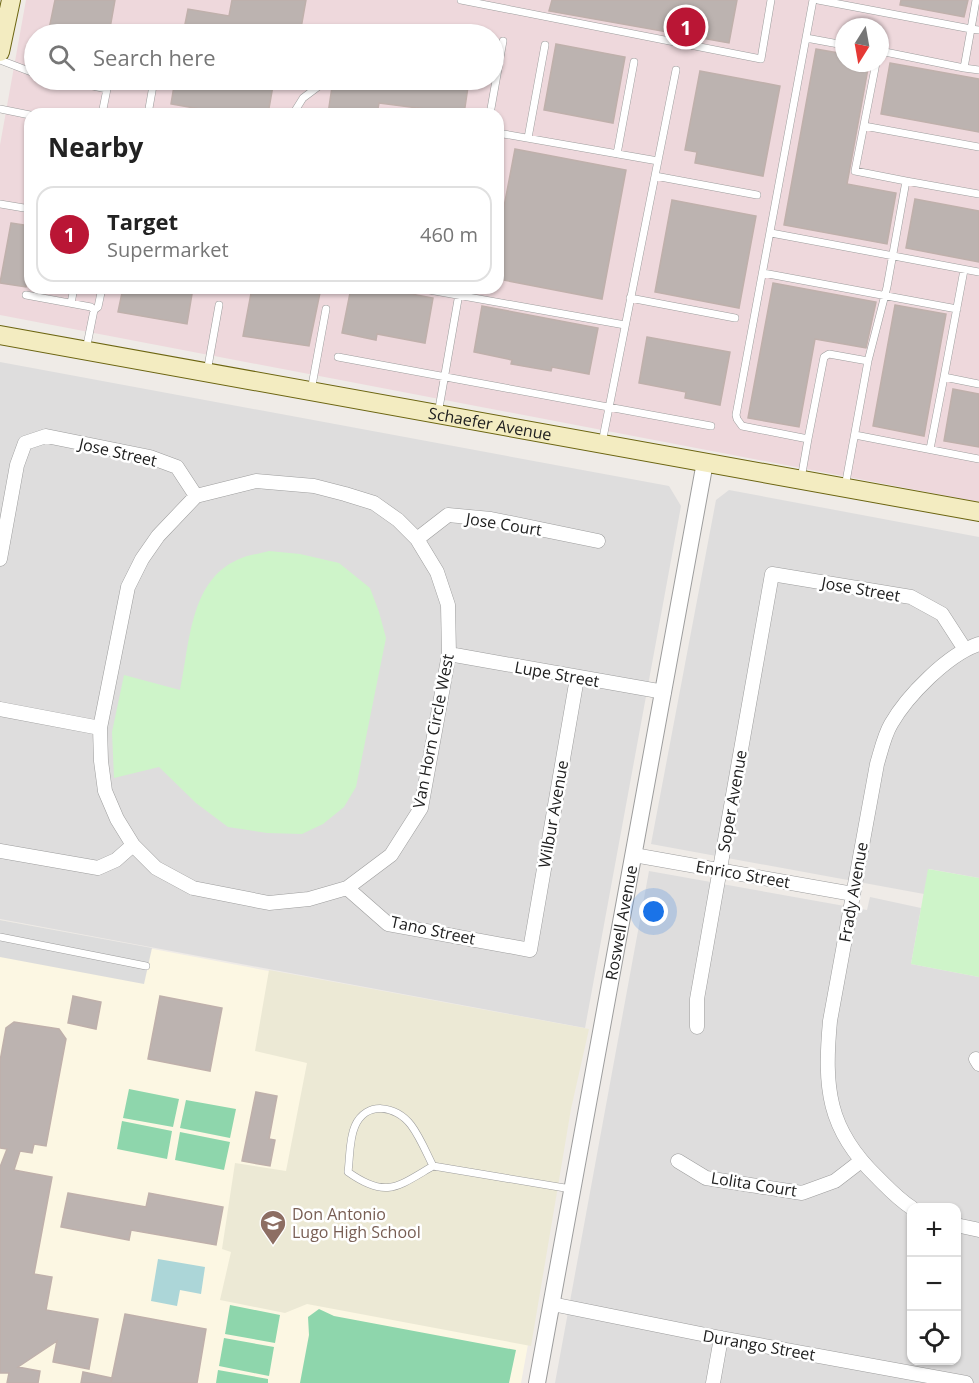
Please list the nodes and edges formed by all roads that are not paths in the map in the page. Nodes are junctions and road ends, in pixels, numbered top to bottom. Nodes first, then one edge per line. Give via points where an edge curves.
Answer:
1 (10, 0) edge
2 (461, 0) edge
3 (771, 0) edge
4 (813, 0) edge
5 (818, 0) edge
6 (975, 0) edge
7 (971, 29) junction
8 (979, 30) edge
9 (806, 38) junction
10 (835, 43) edge
11 (545, 45) dead end
12 (0, 52) edge
13 (889, 53) edge
14 (0, 60) edge
15 (634, 62) dead end
16 (964, 68) junction
17 (24, 69) edge
18 (676, 70) dead end
19 (979, 70) edge
20 (874, 72) edge
21 (107, 90) edge
22 (152, 90) edge
23 (315, 90) edge
24 (494, 90) edge
25 (103, 108) edge
26 (149, 108) edge
27 (297, 108) edge
28 (491, 108) edge
29 (0, 109) edge
30 (24, 114) edge
31 (864, 126) junction
32 (504, 134) edge
33 (528, 138) junction
34 (979, 147) edge
35 (617, 154) junction
36 (658, 161) junction
37 (655, 176) junction
38 (906, 181) junction
39 (979, 194) edge
40 (756, 195) dead end
41 (0, 204) edge
42 (24, 208) edge
43 (771, 233) junction
44 (893, 256) junction
45 (964, 270) junction
46 (979, 272) edge
47 (763, 273) junction
48 (73, 294) edge
49 (101, 294) edge
50 (459, 294) edge
51 (469, 294) edge
52 (26, 295) dead end
53 (884, 296) junction
54 (630, 298) junction
55 (71, 303) junction
56 (219, 305) dead end
57 (326, 309) dead end
58 (957, 309) junction
59 (94, 310) junction
60 (735, 318) dead end
61 (625, 325) junction
62 (0, 335) edge
63 (86, 350) junction
64 (338, 357) dead end
65 (868, 361) junction
66 (207, 372) junction
67 (444, 377) junction
68 (944, 377) junction
69 (979, 384) edge
70 (311, 391) junction
71 (609, 408) junction
72 (438, 414) junction
73 (711, 426) dead end
74 (855, 435) junction
75 (808, 439) junction
76 (602, 443) junction
77 (930, 449) junction
78 (979, 459) edge
79 (705, 462) junction
80 (801, 479) junction
81 (845, 487) junction
82 (196, 496) junction
83 (979, 512) edge
84 (417, 539) junction
85 (598, 541) dead end
86 (0, 559) edge
87 (772, 574) joint
88 (979, 644) edge
89 (964, 648) junction
90 (449, 654) junction
91 (577, 678) junction
92 (664, 692) junction
93 (0, 709) edge
94 (100, 728) junction
95 (133, 844) junction
96 (0, 851) edge
97 (634, 855) junction
98 (720, 870) junction
99 (347, 888) junction
100 (853, 894) junction
101 (0, 937) edge
102 (530, 950) joint
103 (146, 966) dead end
104 (697, 1028) dead end
105 (678, 1161) dead end
106 (861, 1161) junction
107 (433, 1166) junction
108 (573, 1190) junction
109 (907, 1205) edge
110 (961, 1227) edge
111 (979, 1230) edge
112 (552, 1304) junction
113 (722, 1338) junction
114 (895, 1376) edge
115 (537, 1383) edge
116 (713, 1383) edge
117 (966, 1383) edge

1 - 12 main road
2 - 3 lane via 761,58
4 - 9 lane
5 - 7 lane
6 - 7 lane
7 - 8 lane
7 - 16 lane
9 - 10 lane
9 - 43 lane
11 - 33 lane
13 - 16 lane
14 - 17 lane
15 - 35 lane
16 - 19 lane
18 - 36 lane
20 - 31 lane
21 - 25 lane
22 - 26 lane
23 - 27 lane
24 - 28 lane
29 - 30 lane
31 - 34 lane
31 - 38 lane via 855,171
32 - 33 lane
33 - 35 lane
35 - 36 lane
36 - 37 lane
37 - 40 lane
37 - 54 lane
38 - 39 lane
38 - 44 lane
41 - 42 lane
43 - 44 lane
43 - 47 lane
44 - 45 lane
44 - 53 lane
45 - 46 lane
45 - 58 lane
47 - 53 lane
47 - 75 lane via 737,419 745,427
48 - 55 lane
49 - 59 lane
50 - 67 lane
51 - 61 lane
52 - 55 lane
53 - 58 lane
53 - 65 lane
54 - 60 lane
54 - 61 lane
55 - 59 lane
56 - 66 lane
57 - 70 lane
58 - 68 lane
59 - 63 lane
61 - 71 lane
62 - 63 main road, Schaefer Avenue
63 - 66 main road, Schaefer Avenue
64 - 67 lane
65 - 74 lane
65 - 75 lane via 828,354 824,357
66 - 70 main road, Schaefer Avenue
67 - 71 lane
67 - 72 lane
68 - 69 lane
68 - 77 lane
70 - 72 main road, Schaefer Avenue
71 - 73 lane
71 - 76 lane
72 - 76 main road, Schaefer Avenue
74 - 77 lane
74 - 81 lane
75 - 80 lane
76 - 79 main road, Schaefer Avenue
77 - 78 lane
79 - 80 main road, Schaefer Avenue
79 - 92 street, Roswell Avenue
80 - 81 main road, Schaefer Avenue
81 - 83 main road, Schaefer Avenue
82 - 84 street, Van Horn Circle West via 256,481 314,486 374,503
82 - 86 street, Jose Street via 177,467 150,457 46,436 25,443 17,465
82 - 94 street via 158,536 128,587
84 - 85 street, Jose Court via 448,516 491,519
84 - 90 street, Van Horn Circle West via 437,572 448,605
87 - 89 street, Jose Street via 911,597 942,614
87 - 98 street, Soper Avenue
88 - 89 street
89 - 100 street, Frady Avenue via 911,694 890,726 877,764
90 - 91 street, Lupe Street
90 - 99 street, Van Horn Circle West via 421,808 392,855
91 - 92 street, Lupe Street
91 - 102 street, Wilbur Avenue
92 - 97 street, Roswell Avenue
93 - 94 street
94 - 95 street via 105,790
95 - 96 street via 116,860 98,868
95 - 99 street via 156,868 193,888 269,903 309,899
97 - 98 street, Enrico Street
97 - 108 street, Roswell Avenue
98 - 100 street, Enrico Street
98 - 104 street, Soper Avenue via 697,999
99 - 102 street, Tano Street via 388,924
100 - 106 street, Frady Avenue via 826,1058 830,1098 840,1132
101 - 103 lane
105 - 106 street, Lolita Court via 706,1178 802,1193 834,1181
106 - 109 street, Frady Avenue
107 - 107 lane via 410,1124 392,1112 373,1108 363,1113 354,1127 348,1172 364,1183 379,1189 399,1186
107 - 108 lane
108 - 112 street, Roswell Avenue
110 - 111 street
112 - 113 street, Durango Street
112 - 115 street, Roswell Avenue
113 - 114 street, Durango Street
113 - 116 street
114 - 117 street, Durango Street

